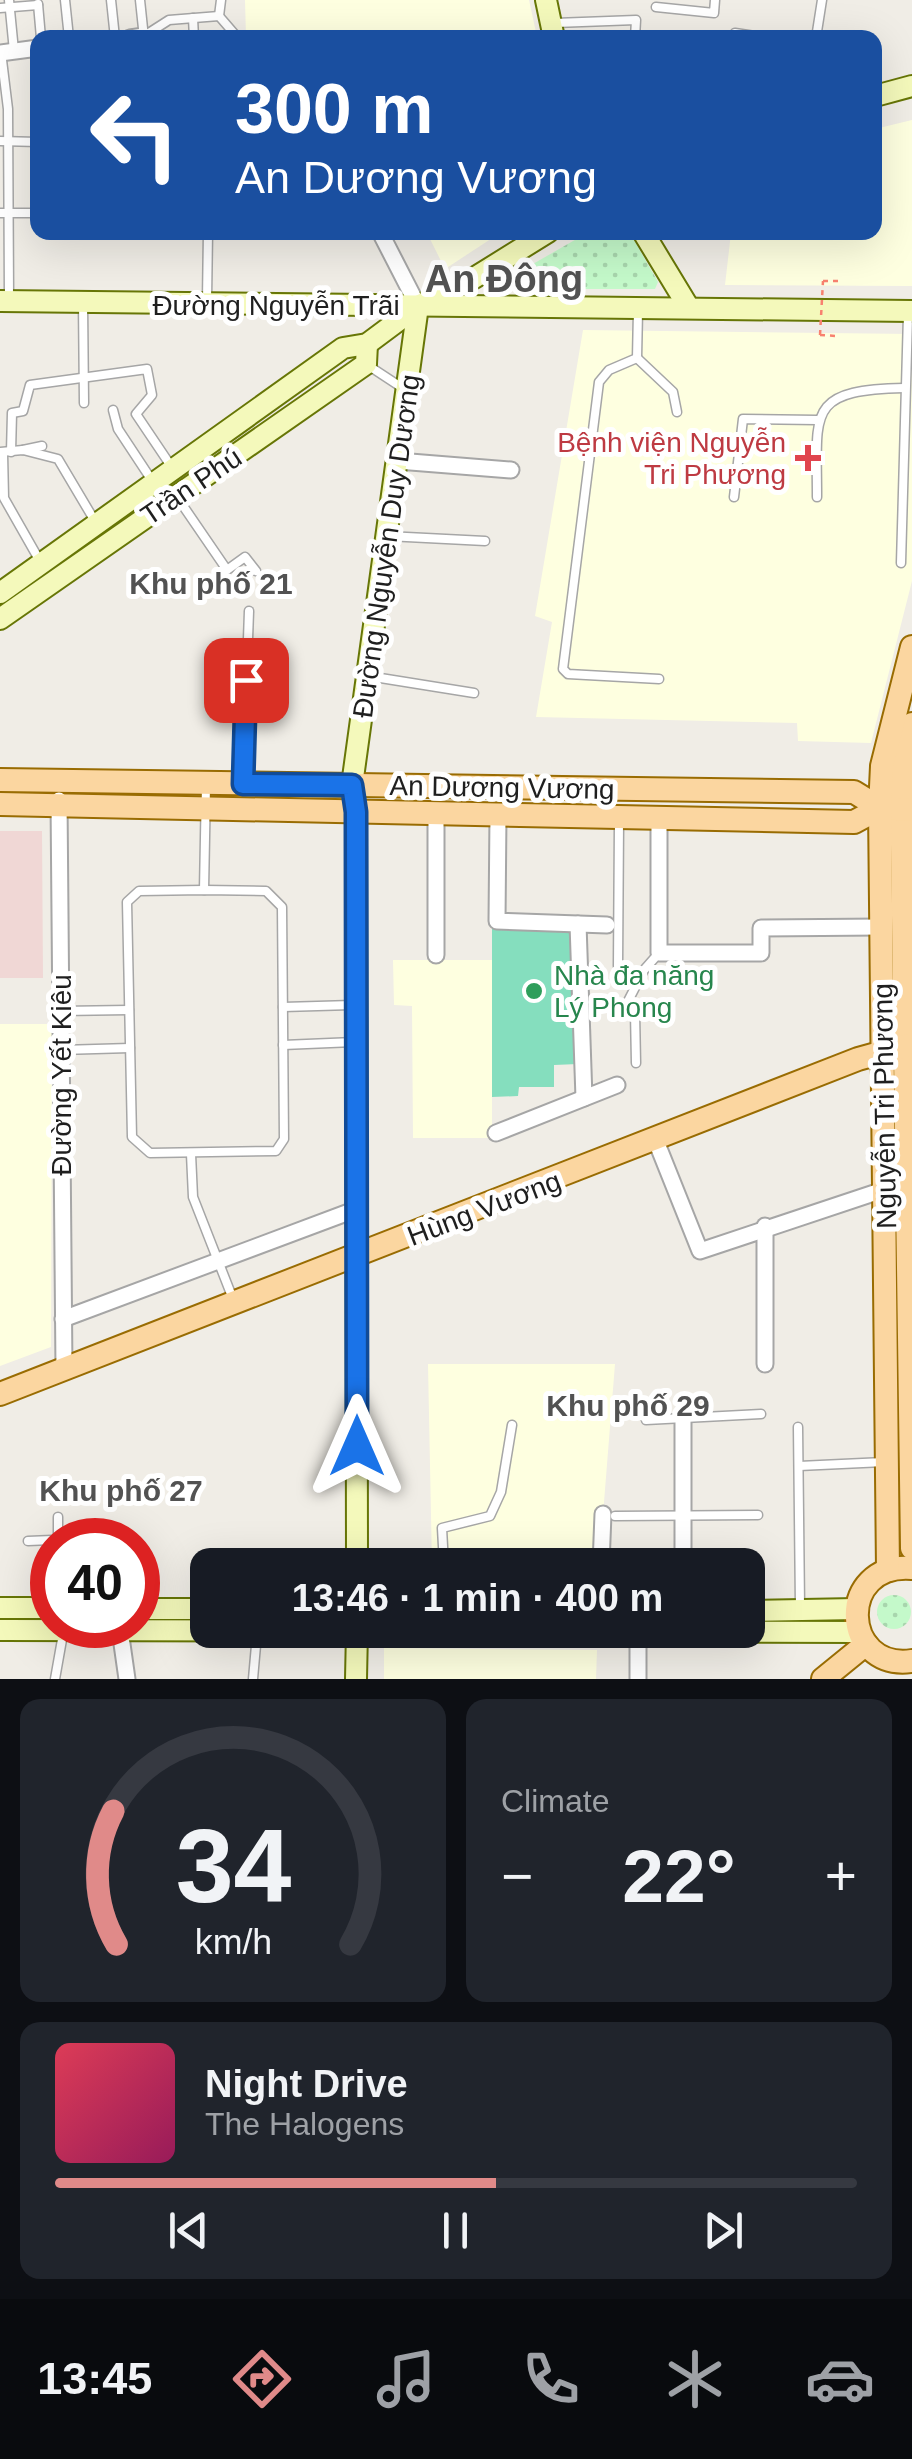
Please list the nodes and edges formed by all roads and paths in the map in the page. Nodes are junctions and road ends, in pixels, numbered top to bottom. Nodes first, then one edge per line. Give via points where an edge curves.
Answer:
1 (65, 0) edge
2 (111, 0) edge
3 (140, 0) edge
4 (221, 0) edge
5 (546, 0) edge
6 (715, 0) edge
7 (822, 0) edge
8 (38, 2) edge
9 (6, 5) edge
10 (656, 8) dead end
11 (219, 16) junction
12 (193, 18) junction
13 (40, 30) edge
14 (68, 30) edge
15 (114, 30) edge
16 (139, 30) edge
17 (151, 30) edge
18 (194, 30) edge
19 (231, 30) edge
20 (552, 30) edge
21 (560, 30) edge
22 (636, 30) edge
23 (817, 30) edge
24 (30, 49) edge
25 (5, 52) edge
26 (912, 86) edge
27 (882, 94) edge
28 (4, 142) edge
29 (30, 142) edge
30 (3, 213) edge
31 (30, 213) edge
32 (208, 240) edge
33 (384, 240) edge
34 (534, 240) edge
35 (648, 240) edge
36 (839, 281) dead end
37 (5, 301) edge
38 (83, 302) junction
39 (207, 305) junction
40 (418, 306) junction
41 (638, 307) junction
42 (688, 308) junction
43 (910, 311) edge
44 (837, 336) dead end
45 (367, 354) junction
46 (637, 358) junction
47 (83, 377) junction
48 (904, 388) junction
49 (408, 392) junction
50 (84, 404) dead end
51 (114, 410) dead end
52 (676, 412) dead end
53 (817, 420) junction
54 (42, 446) dead end
55 (23, 450) junction
56 (4, 452) edge
57 (398, 461) junction
58 (173, 469) junction
59 (511, 470) dead end
60 (154, 483) junction
61 (177, 497) junction
62 (734, 497) dead end
63 (817, 498) dead end
64 (96, 524) junction
65 (388, 536) junction
66 (485, 541) dead end
67 (912, 556) edge
68 (48, 572) junction
69 (256, 572) dead end
70 (0, 593) edge
71 (249, 611) dead end
72 (0, 619) edge
73 (912, 647) edge
74 (368, 676) junction
75 (659, 679) dead end
76 (474, 694) dead end
77 (912, 724) edge
78 (0, 780) edge
79 (59, 781) junction
80 (206, 783) junction
81 (243, 784) junction
82 (352, 785) junction
83 (436, 786) junction
84 (0, 804) edge
85 (59, 806) junction
86 (206, 808) junction
87 (880, 808) junction
88 (908, 810) edge
89 (356, 812) junction
90 (436, 813) junction
91 (498, 815) junction
92 (619, 817) junction
93 (659, 818) junction
94 (204, 890) junction
95 (578, 924) junction
96 (607, 925) dead end
97 (881, 927) junction
98 (659, 953) junction
99 (436, 955) dead end
100 (618, 966) dead end
101 (909, 994) edge
102 (882, 1002) junction
103 (356, 1005) junction
104 (283, 1007) junction
105 (129, 1010) junction
106 (61, 1011) junction
107 (357, 1042) junction
108 (283, 1045) junction
109 (910, 1045) edge
110 (130, 1048) junction
111 (61, 1050) junction
112 (883, 1052) junction
113 (636, 1063) dead end
114 (618, 1085) dead end
115 (584, 1098) junction
116 (496, 1134) dead end
117 (656, 1140) junction
118 (191, 1154) junction
119 (897, 1189) junction
120 (357, 1208) junction
121 (764, 1226) junction
122 (357, 1257) junction
123 (218, 1261) junction
124 (235, 1304) junction
125 (63, 1319) junction
126 (765, 1364) dead end
127 (64, 1370) junction
128 (0, 1394) edge
129 (632, 1402) dead end
130 (761, 1414) dead end
131 (683, 1417) junction
132 (512, 1425) dead end
133 (798, 1427) dead end
134 (888, 1462) junction
135 (799, 1466) junction
136 (609, 1515) joint
137 (684, 1515) junction
138 (758, 1515) dead end
139 (357, 1548) edge
140 (443, 1548) edge
141 (604, 1548) edge
142 (683, 1548) edge
143 (912, 1548) edge
144 (900, 1569) edge
145 (0, 1608) edge
146 (30, 1608) edge
147 (160, 1608) edge
148 (190, 1609) edge
149 (765, 1611) edge
150 (800, 1611) junction
151 (860, 1628) junction
152 (765, 1629) edge
153 (0, 1630) edge
154 (30, 1630) edge
155 (190, 1635) edge
156 (160, 1637) edge
157 (60, 1648) edge
158 (120, 1648) edge
159 (122, 1648) edge
160 (256, 1648) edge
161 (357, 1648) edge
162 (638, 1648) edge
163 (899, 1667) edge
164 (55, 1679) edge
165 (115, 1679) edge
166 (127, 1679) edge
167 (253, 1679) edge
168 (356, 1679) edge
169 (638, 1679) edge
170 (823, 1679) edge

1 - 14 lane
2 - 15 lane
3 - 16 lane
4 - 11 lane
5 - 20 main road
6 - 10 lane via 714,13
7 - 23 lane
8 - 9 lane
8 - 13 lane
9 - 25 lane
11 - 12 lane
11 - 19 lane
12 - 17 lane
12 - 18 lane
21 - 22 lane via 636,20
24 - 25 street
25 - 28 lane
26 - 27 main road
28 - 29 lane
28 - 30 lane
30 - 31 lane
30 - 37 lane
32 - 39 lane
33 - 40 street
34 - 40 main road, Trần Phú
35 - 42 main road
36 - 44 path, bridge via 823,281 820,335
37 - 38 main road, Đường Nguyễn Trãi
38 - 39 main road, Đường Nguyễn Trãi
38 - 47 lane
39 - 40 main road, Đường Nguyễn Trãi
40 - 41 main road, Đường Nguyễn Trãi
40 - 45 main road, Trần Phú
40 - 49 main road, Đường Nguyễn Duy Dương
41 - 42 main road, Đường Nguyễn Trãi
41 - 46 lane
42 - 43 main road, Đường Nguyễn Trãi
43 - 48 lane
45 - 49 lane
45 - 58 main road, Trần Phú via 342,348
45 - 61 main road, Trần Phú
46 - 52 lane via 673,392
46 - 75 lane via 599,382 563,669
47 - 50 lane
47 - 56 lane via 30,385 23,411 12,413
47 - 58 lane via 147,369 152,395 136,414
48 - 53 lane via 846,393
48 - 67 lane via 901,560
49 - 57 main road, Đường Nguyễn Duy Dương
51 - 60 lane via 118,429
53 - 62 lane via 743,419
53 - 63 lane
54 - 55 lane
55 - 56 lane
55 - 64 lane via 58,459
56 - 68 lane via 4,498
57 - 59 street
57 - 65 main road, Đường Nguyễn Duy Dương
58 - 60 main road, Trần Phú
60 - 64 main road, Trần Phú
61 - 68 main road, Trần Phú
61 - 69 lane via 227,570 246,557
64 - 68 main road, Trần Phú
65 - 66 lane
65 - 74 main road, Đường Nguyễn Duy Dương
68 - 70 main road, Trần Phú
68 - 72 main road, Trần Phú
71 - 81 lane
73 - 87 main road, Nguyễn Tri Phương via 882,766
74 - 76 lane
74 - 82 main road, Đường Nguyễn Duy Dương
77 - 88 main road, Nguyễn Tri Phương via 902,768
78 - 79 main road, An Dương Vương
79 - 80 main road, An Dương Vương
79 - 85 street, Đường Yết Kiêu
80 - 81 main road, An Dương Vương
80 - 86 lane
81 - 82 main road, An Dương Vương
82 - 83 main road, An Dương Vương
82 - 89 main road
83 - 87 main road, An Dương Vương via 854,792
83 - 90 main road
84 - 85 main road, An Dương Vương
85 - 86 main road, An Dương Vương
85 - 106 street, Đường Yết Kiêu
86 - 89 main road, An Dương Vương
86 - 94 lane
87 - 88 main road, An Dương Vương
87 - 93 main road, An Dương Vương via 854,822
87 - 97 main road, Nguyễn Tri Phương
88 - 101 main road, Nguyễn Tri Phương
89 - 90 main road, An Dương Vương
89 - 103 main road
90 - 91 main road, An Dương Vương
90 - 99 street
91 - 92 main road, An Dương Vương
91 - 95 street via 498,921
92 - 93 main road, An Dương Vương
92 - 100 lane
93 - 98 street
94 - 104 lane via 266,891 280,902
94 - 105 lane via 130,896
95 - 96 street
95 - 115 street
97 - 98 street via 761,928 761,953
97 - 102 main road, Nguyễn Tri Phương
98 - 113 lane via 626,1007 636,1012
101 - 102 main road
101 - 109 main road, Nguyễn Tri Phương
102 - 112 main road, Nguyễn Tri Phương
103 - 104 lane
103 - 107 main road
104 - 108 lane
105 - 106 lane
105 - 110 lane
106 - 111 street, Đường Yết Kiêu
107 - 108 lane
107 - 120 main road
108 - 118 lane via 280,1148
109 - 112 main road, Hùng Vương
109 - 119 main road, Nguyễn Tri Phương
110 - 111 lane
110 - 118 lane via 135,1143 150,1153
111 - 125 street, Đường Yết Kiêu
112 - 117 main road, Hùng Vương
112 - 119 main road, Nguyễn Tri Phương
114 - 115 street
115 - 116 street
117 - 121 street via 700,1251
117 - 122 main road, Hùng Vương
118 - 123 lane via 193,1197
119 - 121 street
119 - 134 main road, Nguyễn Tri Phương
119 - 143 main road, Nguyễn Tri Phương
120 - 122 main road
120 - 123 street
121 - 126 street
122 - 124 main road, Hùng Vương
122 - 139 main road
123 - 124 lane
123 - 125 street
124 - 127 main road, Hùng Vương
125 - 127 street, Đường Yết Kiêu
127 - 128 main road, Hùng Vương
129 - 131 lane via 644,1402 646,1420
130 - 131 lane
131 - 137 street
132 - 140 lane via 501,1492 490,1516 442,1528
133 - 135 lane
134 - 135 lane
134 - 144 main road, Nguyễn Tri Phương
135 - 150 lane
136 - 137 lane
136 - 141 street
137 - 138 lane
137 - 142 street
144 - 151 main road via 866,1585
145 - 146 main road
147 - 148 main road
149 - 150 main road
150 - 151 main road
151 - 152 main road
151 - 163 main road
151 - 170 main road
153 - 154 main road
155 - 156 main road
157 - 164 lane
158 - 165 street
159 - 166 street
160 - 167 lane
161 - 168 main road
162 - 169 street

